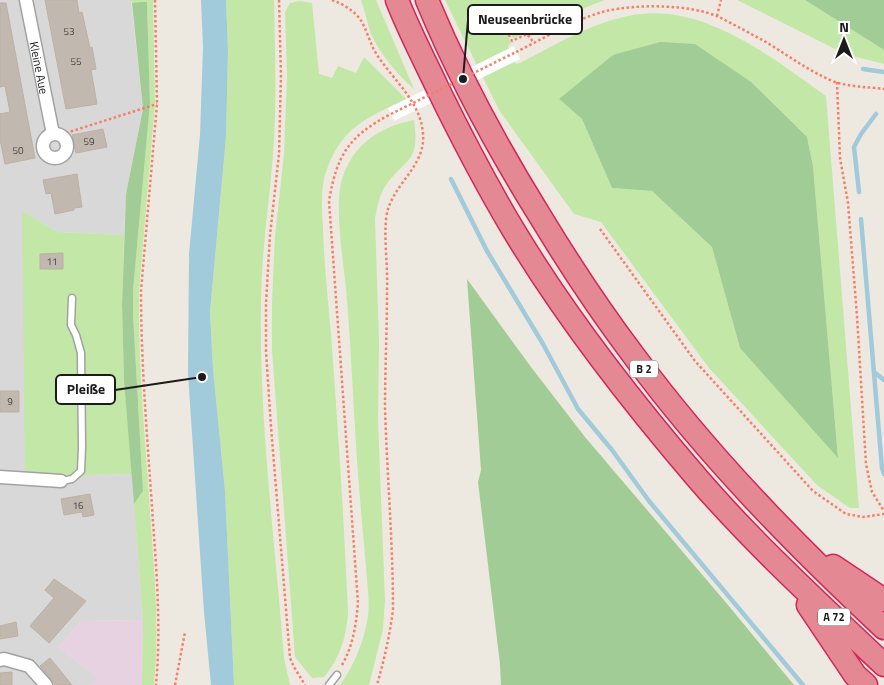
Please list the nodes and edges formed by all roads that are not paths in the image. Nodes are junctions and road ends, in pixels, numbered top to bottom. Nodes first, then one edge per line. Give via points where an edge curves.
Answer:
1 (26, 0) edge
2 (397, 0) edge
3 (427, 0) edge
4 (56, 135) road end
5 (72, 298) dead end
6 (0, 478) edge
7 (61, 480) joint
8 (791, 538) junction
9 (783, 569) junction
10 (884, 600) edge
11 (884, 628) edge
12 (0, 660) edge
13 (884, 665) edge
14 (337, 675) road end
15 (46, 685) edge
16 (329, 685) edge
17 (866, 685) edge

1 - 4 street, Kleine Aue
2 - 9 highway, B 2 via 453,118 513,230 573,320 608,369 693,473
3 - 8 highway, B 2 via 497,145 564,256 678,413
5 - 7 lane via 71,325 81,353 81,471 72,478
6 - 7 street
8 - 10 highway
8 - 11 highway, A 72
9 - 13 highway, A 72
9 - 17 highway via 855,675
12 - 15 street via 29,666
14 - 16 lane

